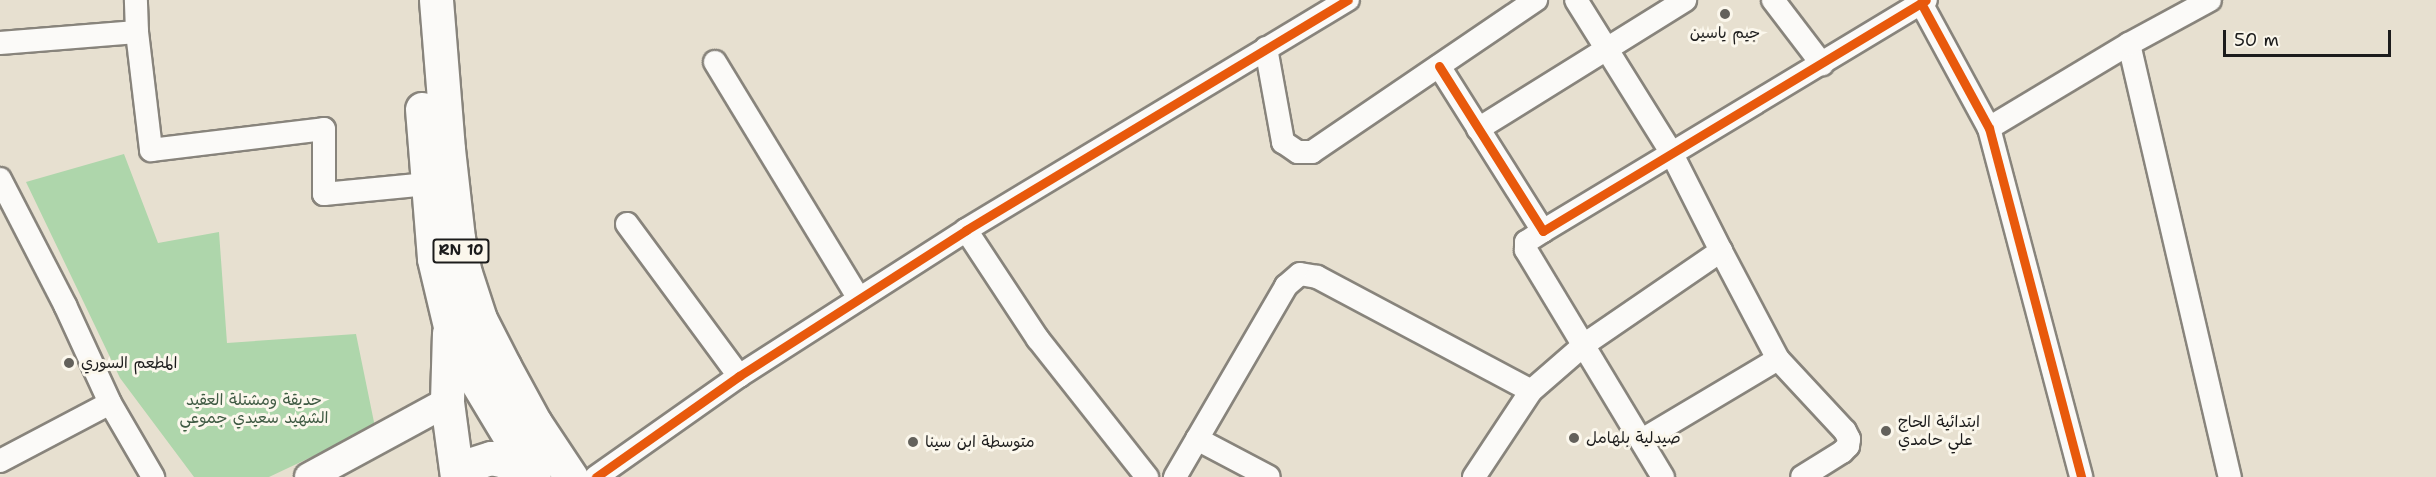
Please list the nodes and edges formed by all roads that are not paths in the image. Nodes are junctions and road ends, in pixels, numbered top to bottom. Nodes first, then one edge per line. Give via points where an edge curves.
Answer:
1 (136, 0) edge
2 (413, 0) edge
3 (436, 0) edge
4 (1348, 0) edge
5 (1536, 0) edge
6 (1576, 0) edge
7 (1684, 0) edge
8 (1773, 0) edge
9 (2210, 0) edge
10 (1923, 1) edge
11 (2182, 7) edge
12 (136, 32) junction
13 (0, 43) edge
14 (2129, 44) junction
15 (1266, 48) junction
16 (1607, 50) junction
17 (715, 62) dead end
18 (1822, 64) junction
19 (1439, 66) junction
20 (1989, 128) junction
21 (1479, 129) junction
22 (1671, 152) junction
23 (0, 179) edge
24 (428, 184) junction
25 (627, 224) dead end
26 (966, 230) junction
27 (1543, 231) junction
28 (1721, 251) junction
29 (859, 299) junction
30 (450, 326) junction
31 (1585, 344) junction
32 (1778, 359) junction
33 (739, 376) junction
34 (1531, 391) junction
35 (447, 402) junction
36 (110, 403) junction
37 (1197, 439) junction
38 (1642, 440) junction
39 (0, 461) edge
40 (522, 470) edge
41 (584, 476) edge
42 (153, 477) edge
43 (309, 477) edge
44 (459, 477) edge
45 (1147, 477) edge
46 (1175, 477) edge
47 (1269, 477) edge
48 (1474, 477) edge
49 (1663, 477) edge
50 (1802, 477) edge
51 (2081, 477) edge
52 (2230, 477) edge

1 - 12 street
2 - 24 main road, RN 10
3 - 41 main road, RN 10 via 448,149 465,273 480,319 535,423
4 - 15 street
5 - 19 street
6 - 16 street
7 - 16 street
8 - 18 street
9 - 11 street
10 - 18 street
10 - 20 street
11 - 14 street
12 - 13 street
12 - 24 street via 151,150 324,129 324,194
14 - 20 street
14 - 52 street
15 - 19 street via 1283,142 1298,152 1312,152
15 - 26 street
16 - 21 street
16 - 22 street
17 - 29 street
18 - 22 street
19 - 21 street
20 - 51 street
21 - 27 street
22 - 27 street
22 - 28 street
23 - 36 street
24 - 30 main road, RN 10 via 434,259
25 - 33 street
26 - 29 street
26 - 45 street via 1038,339
27 - 31 street via 1526,242 1526,250
28 - 31 street
28 - 32 street
29 - 33 street
30 - 35 main road
30 - 40 main road, RN 10
31 - 34 street
31 - 38 street
32 - 38 street
32 - 50 street via 1849,439 1842,452
33 - 41 street
34 - 37 street via 1317,277 1300,274 1286,286
34 - 48 street
35 - 43 street
35 - 44 main road
36 - 39 street
36 - 42 street
37 - 46 street
37 - 47 street
38 - 49 street
40 - 41 main road
40 - 44 main road via 491,458 469,465

